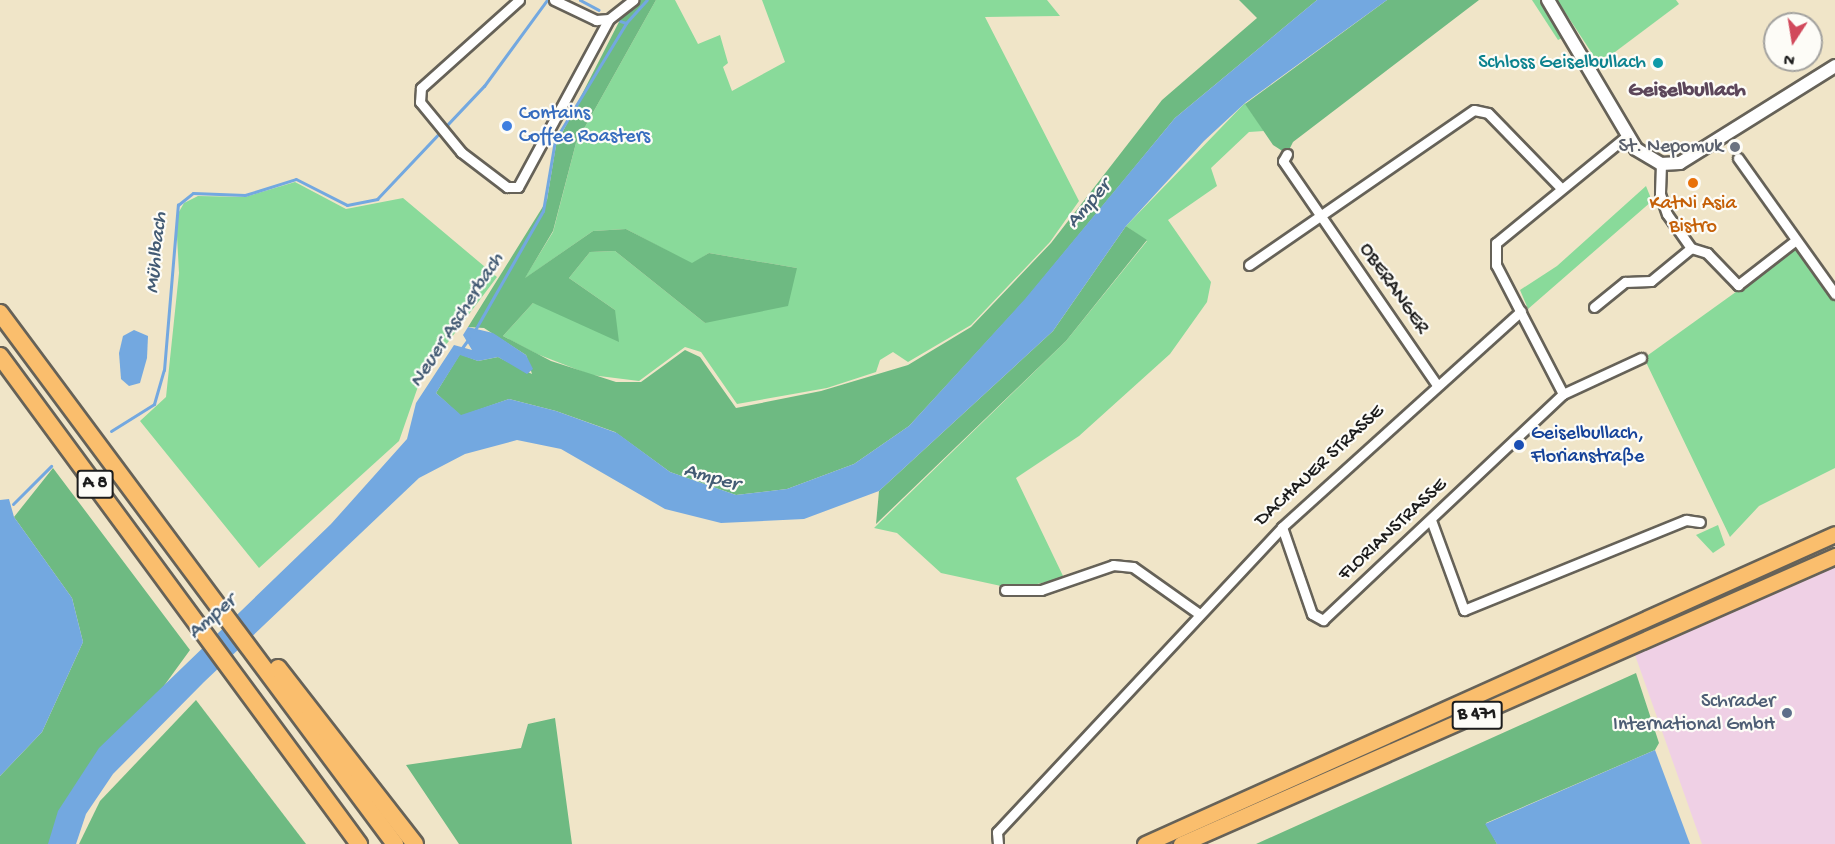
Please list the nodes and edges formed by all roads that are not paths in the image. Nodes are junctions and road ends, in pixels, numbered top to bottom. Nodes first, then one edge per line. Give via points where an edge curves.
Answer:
1 (519, 0) edge
2 (633, 0) edge
3 (1548, 0) edge
4 (555, 1) edge
5 (609, 19) junction
6 (1835, 66) edge
7 (1628, 135) junction
8 (1287, 154) dead end
9 (1738, 158) dead end
10 (1661, 164) junction
11 (1560, 187) junction
12 (1320, 215) junction
13 (1796, 240) junction
14 (1691, 248) junction
15 (1249, 265) dead end
16 (1835, 294) edge
17 (1594, 307) dead end
18 (1521, 311) junction
19 (0, 313) edge
20 (0, 356) edge
21 (1641, 358) dead end
22 (1436, 384) junction
23 (1563, 394) junction
24 (1431, 520) junction
25 (1700, 522) dead end
26 (1282, 527) junction
27 (1835, 534) edge
28 (1835, 556) edge
29 (1005, 590) dead end
30 (1198, 613) junction
31 (262, 656) junction
32 (359, 844) edge
33 (395, 844) edge
34 (414, 844) edge
35 (998, 844) edge
36 (1145, 844) edge
37 (1181, 844) edge

1 - 5 street via 422,88 420,102 479,166 507,187 518,187
2 - 5 street
3 - 7 street
4 - 5 street via 596,20
6 - 10 street via 1680,163
7 - 10 street via 1644,157
7 - 11 street
8 - 12 street, OBERANGER via 1283,161
9 - 13 street
10 - 14 street via 1662,205
11 - 12 street via 1481,108
11 - 18 street via 1496,243 1496,265
12 - 15 street
12 - 22 street, OBERANGER
13 - 14 street via 1738,285 1707,253
13 - 16 street
14 - 17 street via 1651,281 1625,282
18 - 22 street, DACHAUER STRASSE
18 - 23 street
19 - 31 highway, A 8 via 210,595
20 - 32 highway, A 8
21 - 23 street, FLORIANSTRASSE
22 - 26 street, DACHAUER STRASSE
23 - 24 street, FLORIANSTRASSE
24 - 25 street via 1464,610 1686,520
24 - 26 street, FLORIANSTRASSE via 1323,620 1312,614
26 - 30 street, DACHAUER STRASSE
27 - 36 highway, B 471
28 - 37 highway, B 471
29 - 30 street via 1041,590 1113,565 1133,567
30 - 35 street, DACHAUER STRASSE via 997,832
31 - 33 highway, A 8
31 - 34 highway

